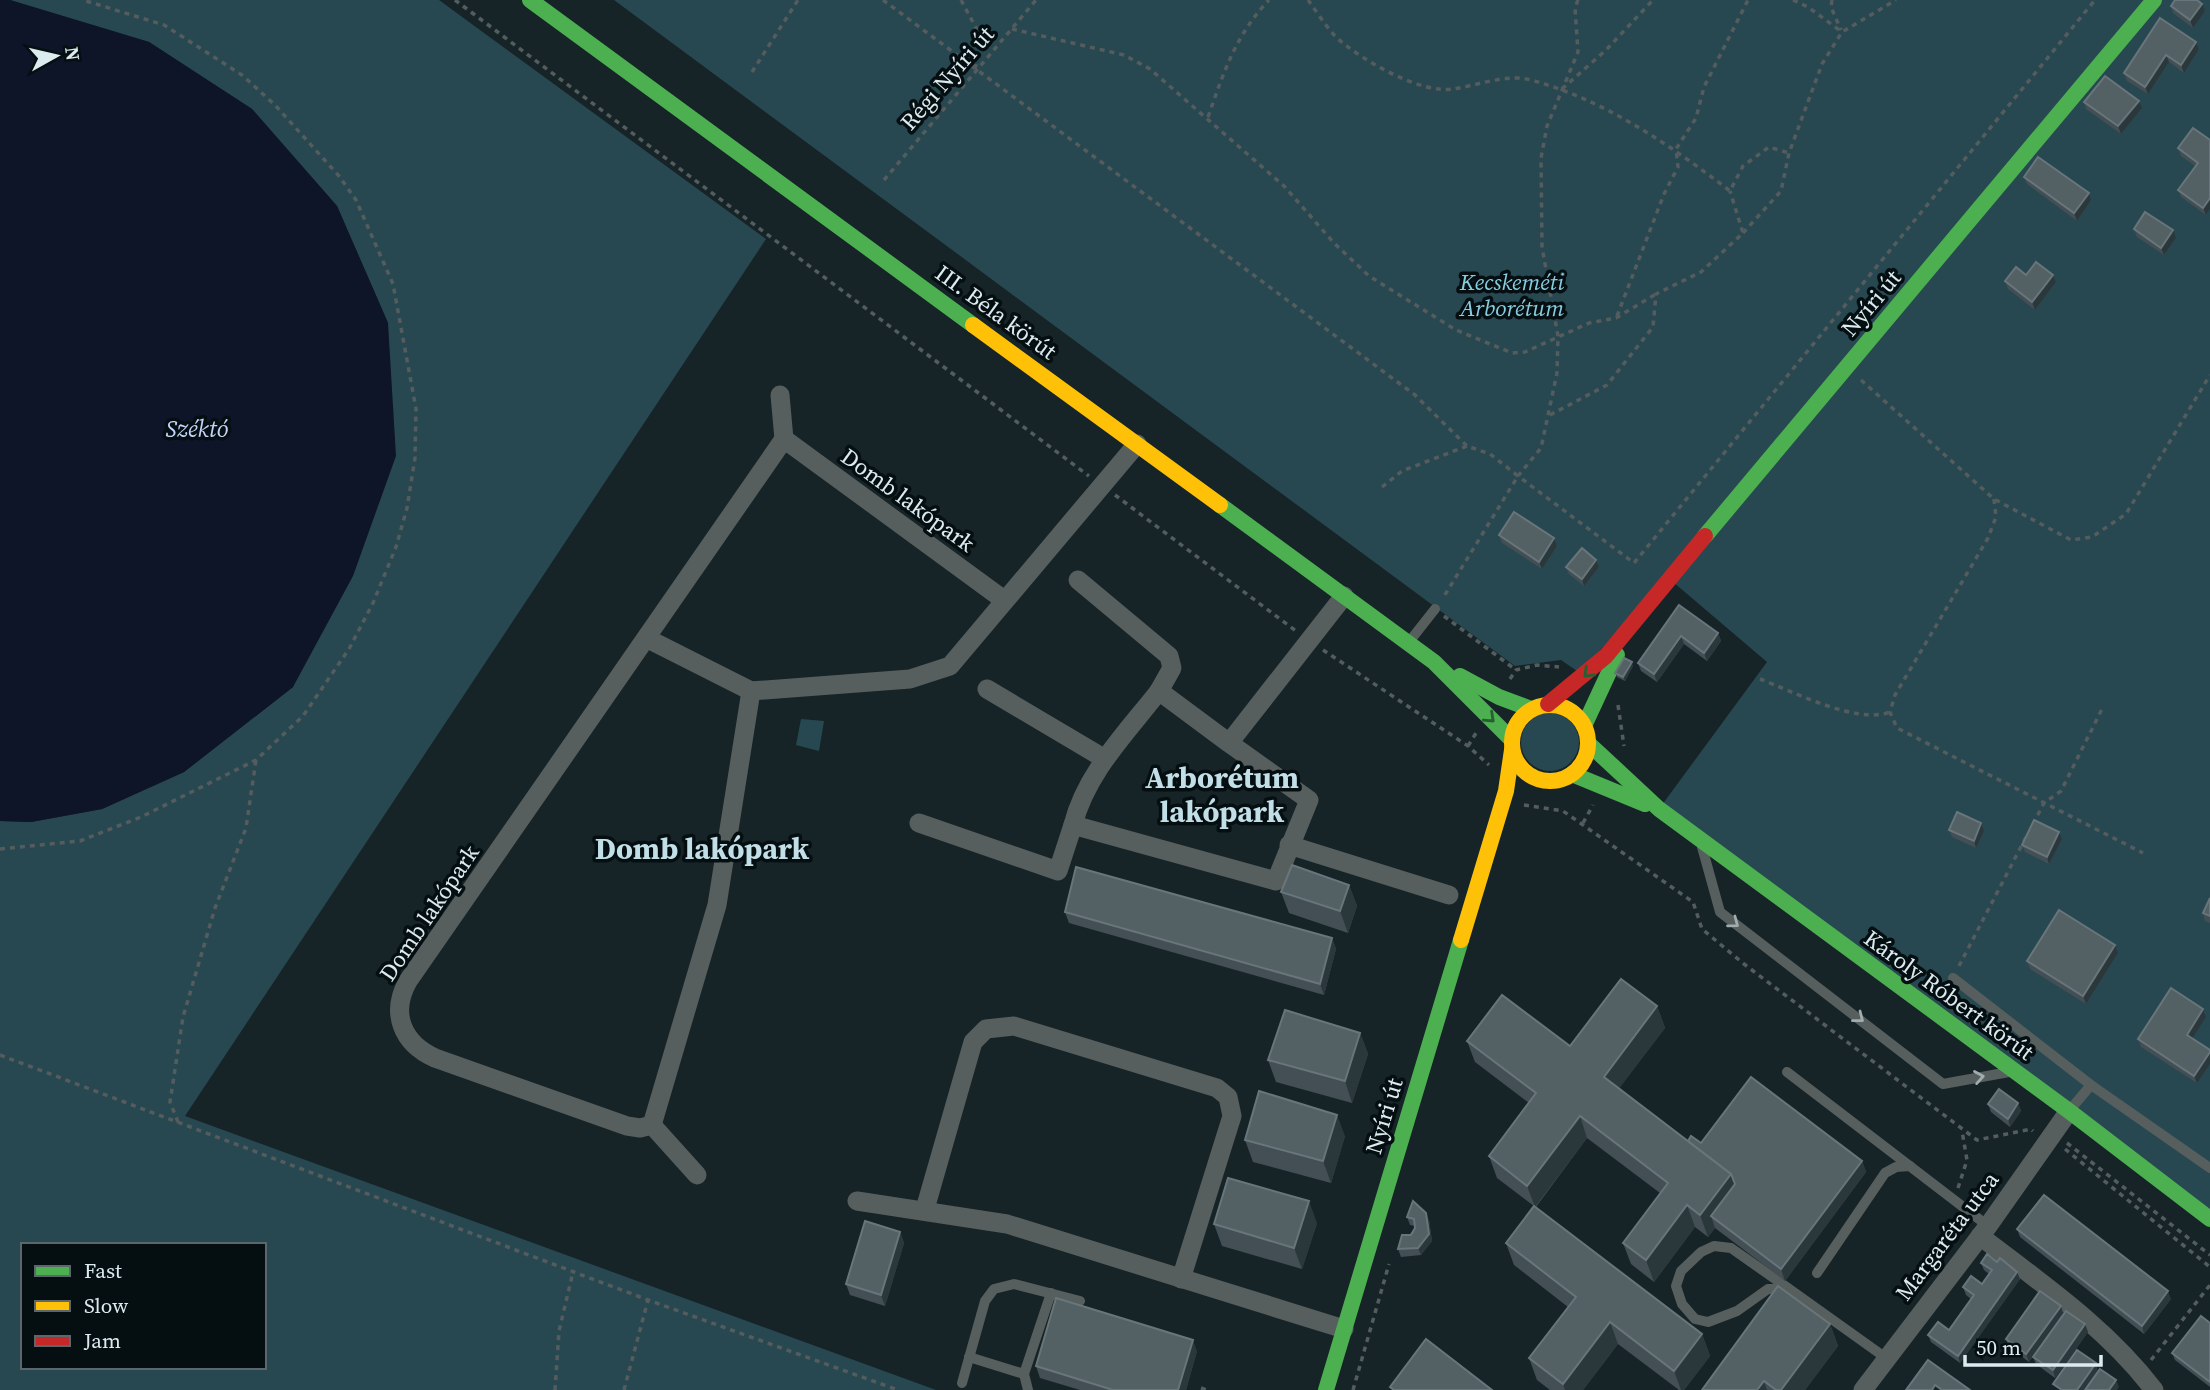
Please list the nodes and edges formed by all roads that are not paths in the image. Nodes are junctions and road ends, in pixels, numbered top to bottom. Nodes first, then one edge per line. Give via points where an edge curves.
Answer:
1 (530, 0) edge
2 (2154, 0) edge
3 (780, 395) dead end
4 (784, 439) junction
5 (1137, 443) junction
6 (1077, 580) dead end
7 (1344, 596) junction
8 (1004, 600) junction
9 (1436, 609) road end
10 (1625, 637) junction
11 (648, 639) junction
12 (1408, 643) junction
13 (1434, 662) junction
14 (987, 689) dead end
15 (751, 691) junction
16 (1159, 691) junction
17 (1548, 704) junction
18 (1531, 709) junction
19 (1584, 726) junction
20 (1229, 743) junction
21 (1588, 743) junction
22 (1511, 744) junction
23 (1105, 759) junction
24 (1572, 774) junction
25 (1544, 781) junction
26 (1659, 810) junction
27 (919, 823) dead end
28 (1073, 825) junction
29 (1700, 840) junction
30 (1289, 845) junction
31 (1487, 855) junction
32 (1449, 895) dead end
33 (1953, 978) road end
34 (2014, 1071) junction
35 (1787, 1072) dead end
36 (2091, 1085) junction
37 (2069, 1111) junction
38 (652, 1125) junction
39 (1910, 1166) junction
40 (2210, 1168) edge
41 (697, 1175) dead end
42 (857, 1201) dead end
43 (925, 1209) junction
44 (2210, 1219) edge
45 (1984, 1231) junction
46 (1817, 1273) dead end
47 (1181, 1279) junction
48 (1788, 1288) junction
49 (1051, 1293) junction
50 (1080, 1301) dead end
51 (1344, 1329) junction
52 (969, 1357) junction
53 (1886, 1358) junction
54 (1024, 1374) junction
55 (962, 1383) dead end
56 (1028, 1390) edge
57 (1326, 1390) edge
58 (1863, 1390) edge
59 (2154, 1390) edge

1 - 5 street, III. Béla körút
2 - 10 street, Nyíri út via 1686,558
3 - 4 street
4 - 8 street, Domb lakópark
4 - 11 street, Domb lakópark
5 - 7 street, III. Béla körút
5 - 8 street
6 - 16 street via 1169,656 1172,668
7 - 12 street, III. Béla körút
7 - 20 street
8 - 15 street via 959,657 942,671 910,679
9 - 12 lane
10 -> 17 street, Nyíri út via 1583,680
10 - 19 street, Nyíri út
11 - 15 street
11 - 38 street, Domb lakópark via 408,981 398,1012 408,1039 435,1058 628,1126
12 - 13 street, III. Béla körút
13 - 18 street, III. Béla körút
13 -> 22 street, III. Béla körút
14 - 23 street
15 - 38 street via 717,905
16 - 20 street
16 - 23 street
17 - 18 street
17 - 19 street via 1570,710
18 - 22 street via 1521,716
19 - 21 street
20 - 30 street via 1309,800
21 - 24 street via 1581,766
21 - 26 street, Károly Róbert körút
22 - 25 street via 1523,771
22 - 31 street, Nyíri út via 1506,791
23 - 28 street via 1079,802
24 - 25 street
24 - 26 street, Károly Róbert körút
25 - 31 street, Nyíri út
26 - 29 street, Károly Róbert körút
27 - 28 street via 1058,871
28 - 30 street via 1276,881
29 - 34 street, Károly Róbert körút
29 -> 34 lane via 1720,912 1943,1084
30 - 32 street
31 - 51 street, Nyíri út
33 - 36 lane
34 - 37 street, Károly Róbert körút
35 - 39 lane
36 - 37 lane
36 - 40 lane
37 - 44 street, Károly Róbert körút
37 - 45 street, Margaréta utca via 2056,1144
38 - 41 street
39 - 45 lane via 1953,1199
39 - 46 lane via 1885,1173
42 - 43 street
43 - 47 street via 1007,1224
43 - 47 street via 974,1042 986,1029 1014,1027 1217,1088 1228,1097 1232,1116
45 - 53 street, Margaréta utca
45 - 59 street via 2082,1315
47 - 51 street
48 - 48 lane via 1731,1248 1714,1246 1690,1260 1676,1286 1682,1304 1695,1319 1708,1322 1737,1311 1768,1289
48 - 53 lane
49 - 50 lane
49 - 52 lane via 1014,1284 994,1289 985,1301
49 - 54 lane
51 - 57 street, Nyíri út
52 - 54 lane
52 - 55 lane
53 - 58 street, Margaréta utca
54 - 56 lane

